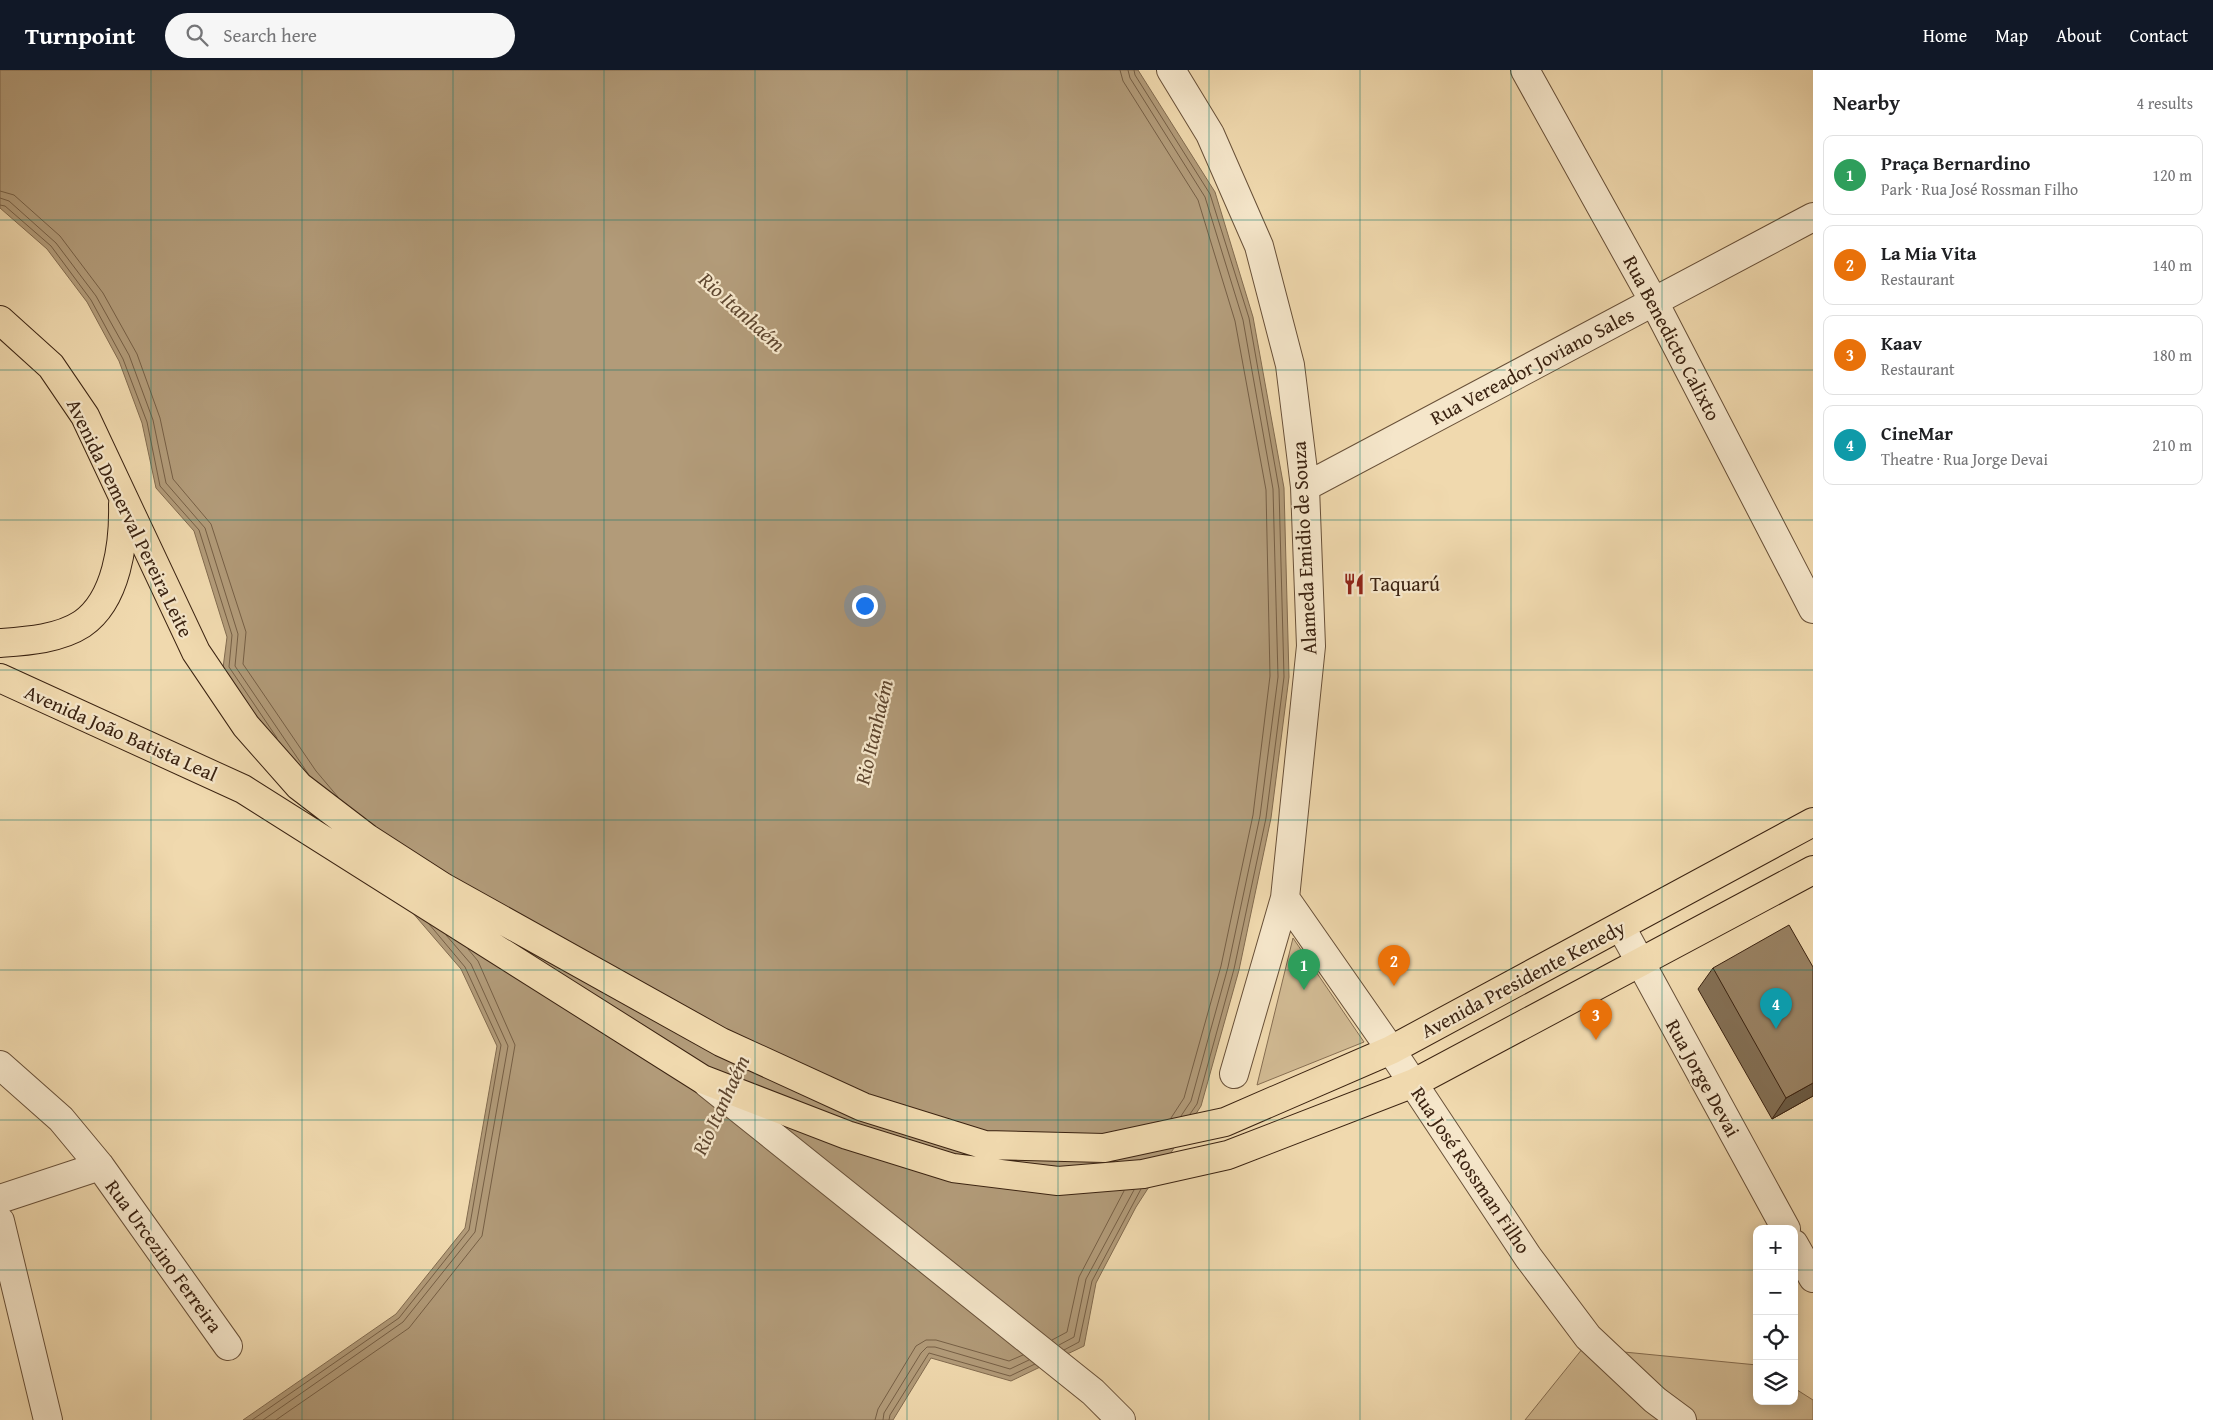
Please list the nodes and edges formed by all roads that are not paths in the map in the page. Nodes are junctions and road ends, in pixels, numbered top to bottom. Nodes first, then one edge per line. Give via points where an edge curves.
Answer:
1 (1171, 70) edge
2 (1524, 70) edge
3 (1813, 217) edge
4 (1654, 302) junction
5 (0, 320) edge
6 (1305, 487) junction
7 (122, 497) junction
8 (1813, 609) edge
9 (0, 643) edge
10 (0, 678) edge
11 (1813, 822) edge
12 (1813, 870) edge
13 (1285, 898) junction
14 (1621, 926) junction
15 (1640, 962) junction
16 (1391, 1050) junction
17 (0, 1065) edge
18 (1234, 1074) dead end
19 (702, 1079) junction
20 (1414, 1084) junction
21 (1225, 1122) joint
22 (100, 1166) junction
23 (0, 1199) edge
24 (0, 1221) edge
25 (1784, 1225) edge
26 (1798, 1251) edge
27 (1813, 1278) edge
28 (228, 1346) dead end
29 (48, 1420) edge
30 (1120, 1420) edge
31 (1682, 1420) edge

1 - 6 street, Alameda Emidio de Souza via 1210,134 1259,246 1290,366
2 - 4 street, Rua Benedicto Calixto
3 - 4 street, Rua Vereador Joviano Sales
4 - 6 street, Rua Vereador Joviano Sales
4 - 8 street, Rua Benedicto Calixto
5 - 7 main road, Avenida Demerval Pereira Leite via 56,373 85,416
6 - 13 street, Alameda Emidio de Souza via 1311,646
7 - 9 main road via 124,527 119,556 114,578 101,603 82,624 59,634 31,641
7 - 21 main road, Avenida Demerval Pereira Leite via 196,652 246,726 299,786 367,838 443,888 721,1042 863,1106 985,1145 1104,1148
10 - 19 main road, Avenida João Batista Leal via 243,789
11 - 14 main road, Avenida Presidente Kenedy
12 - 15 main road, Avenida Presidente Kenedy
13 - 16 street, Rua José Rossman Filho
13 - 18 street, Alameda Emidio de Souza
14 - 15 street, Rua Jorge Devai
14 - 16 main road, Avenida Presidente Kenedy
15 - 20 main road, Avenida Presidente Kenedy
15 - 25 street, Rua Jorge Devai
16 - 20 street, Rua José Rossman Filho
16 - 21 main road, Avenida Presidente Kenedy
17 - 22 street, Rua Urcezino Ferreira via 61,1119
19 - 20 main road, Avenida Presidente Kenedy via 847,1135 953,1168 1058,1181 1143,1174 1228,1155
19 - 30 street via 1093,1392
20 - 31 street, Rua José Rossman Filho via 1528,1257 1588,1337 1655,1400
22 - 23 street, Rua Urcezino Ferreira
22 - 28 street, Rua Urcezino Ferreira
24 - 29 street
26 - 27 street

